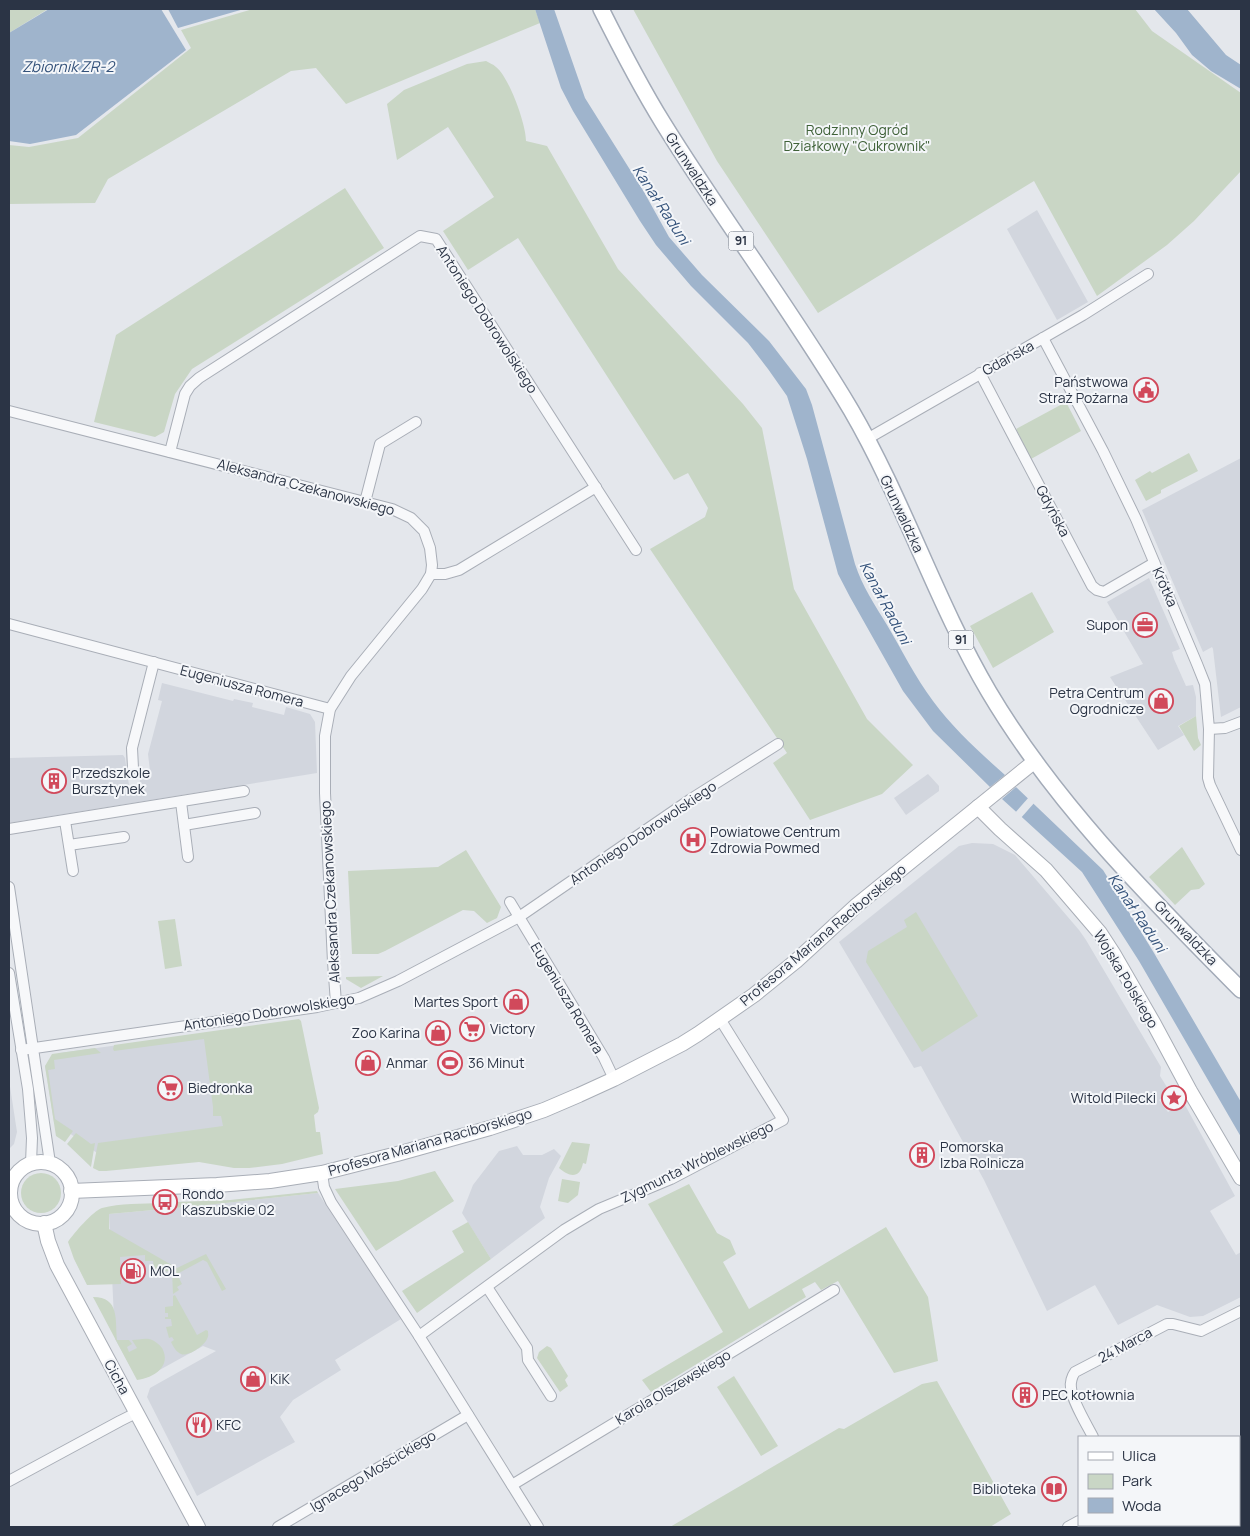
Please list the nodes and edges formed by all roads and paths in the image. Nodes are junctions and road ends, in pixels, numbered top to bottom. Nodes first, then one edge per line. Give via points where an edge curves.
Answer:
1 (601, 9) edge
2 (1148, 274) dead end
3 (1043, 338) junction
4 (980, 373) junction
5 (9, 411) edge
6 (416, 422) dead end
7 (867, 439) junction
8 (170, 452) junction
9 (596, 487) junction
10 (365, 502) junction
11 (636, 550) dead end
12 (1154, 563) junction
13 (431, 574) junction
14 (9, 624) edge
15 (154, 662) junction
16 (330, 709) junction
17 (1241, 722) edge
18 (1209, 729) junction
19 (778, 744) dead end
20 (1035, 761) junction
21 (133, 768) dead end
22 (244, 791) dead end
23 (181, 802) junction
24 (978, 806) junction
25 (255, 813) dead end
26 (65, 821) junction
27 (184, 825) junction
28 (9, 829) edge
29 (124, 837) dead end
30 (69, 845) junction
31 (1241, 850) edge
32 (188, 857) dead end
33 (73, 871) dead end
34 (9, 887) edge
35 (510, 902) dead end
36 (11, 911) edge
37 (519, 917) junction
38 (9, 973) edge
39 (1241, 990) edge
40 (336, 1003) junction
41 (720, 1019) junction
42 (33, 1048) junction
43 (21, 1050) junction
44 (614, 1079) junction
45 (31, 1163) junction
46 (50, 1163) junction
47 (322, 1173) junction
48 (1241, 1178) edge
49 (72, 1191) junction
50 (9, 1193) edge
51 (44, 1223) junction
52 (487, 1287) junction
53 (834, 1290) dead end
54 (1241, 1311) edge
55 (419, 1336) junction
56 (551, 1396) dead end
57 (136, 1413) junction
58 (468, 1415) junction
59 (1092, 1436) edge
60 (9, 1481) edge
61 (512, 1486) junction
62 (198, 1527) edge
63 (278, 1527) edge
64 (538, 1527) edge

1 - 7 main road, Grunwaldzka / 91 via 661,120 823,363
2 - 3 street, Gdańska
3 - 4 street, Gdańska
3 - 12 street, Krótka via 1103,451
4 - 7 street, Gdańska
4 - 12 street, Gdyńska via 1092,586 1104,592
5 - 8 street, Aleksandra Czekanowskiego
6 - 10 street via 380,444
7 - 20 main road, Grunwaldzka / 91 via 968,653
8 - 9 street, Antoniego Dobrowolskiego via 185,394 199,378 420,236 436,239
8 - 10 street, Aleksandra Czekanowskiego
9 - 11 street, Antoniego Dobrowolskiego
9 - 13 street via 459,570
10 - 13 street, Aleksandra Czekanowskiego via 402,513 424,531 432,556
12 - 18 street, Krótka via 1204,684
13 - 16 street, Aleksandra Czekanowskiego via 351,676
14 - 15 street, Eugeniusza Romera
15 - 16 street, Eugeniusza Romera
15 - 21 street via 132,748
16 - 40 street, Aleksandra Czekanowskiego via 325,736 326,793
17 - 18 street
18 - 31 street, Krótka via 1210,785
19 - 37 street, Antoniego Dobrowolskiego via 677,808
20 - 24 main road, Profesora Mariana Raciborskiego
20 - 39 main road, Grunwaldzka / 91 via 1119,865
22 - 23 street
23 - 26 street
23 - 27 street
24 - 41 main road, Profesora Mariana Raciborskiego via 796,961
24 - 48 main road, Wojska Polskiego via 1046,870 1100,933
25 - 27 street
26 - 28 street
26 - 30 street
27 - 32 street
29 - 30 street
30 - 33 street
34 - 36 street
35 - 37 street, Eugeniusza Romera
36 - 42 street
37 - 40 street, Antoniego Dobrowolskiego via 398,981 359,998
37 - 44 street, Eugeniusza Romera
38 - 43 street
40 - 42 street, Antoniego Dobrowolskiego
41 - 44 main road, Profesora Mariana Raciborskiego via 682,1044
41 - 52 street, Zygmunta Wróblewskiego via 783,1120 671,1178 599,1209 564,1230
42 - 43 street, Antoniego Dobrowolskiego
42 - 46 street
43 - 45 street via 28,1089
44 - 47 main road, Profesora Mariana Raciborskiego via 544,1110 490,1128
45 - 46 main road
45 - 50 main road via 16,1174
46 - 49 main road via 65,1174
47 - 49 main road, Profesora Mariana Raciborskiego via 217,1185
47 - 55 street via 324,1188 331,1202
49 - 51 main road via 67,1209 61,1216
50 - 51 main road via 16,1212 34,1222
51 - 57 main road, Cicha via 58,1264
52 - 55 street, Zygmunta Wróblewskiego
52 - 56 street via 527,1348 528,1360
53 - 61 street, Karola Olszewskiego
54 - 59 street, 24 Marca via 1200,1331 1167,1324 1078,1370 1072,1377 1070,1388
55 - 58 street
57 - 60 street
57 - 62 main road, Cicha
58 - 61 street
58 - 63 street, Ignacego Mościckiego
61 - 64 street

